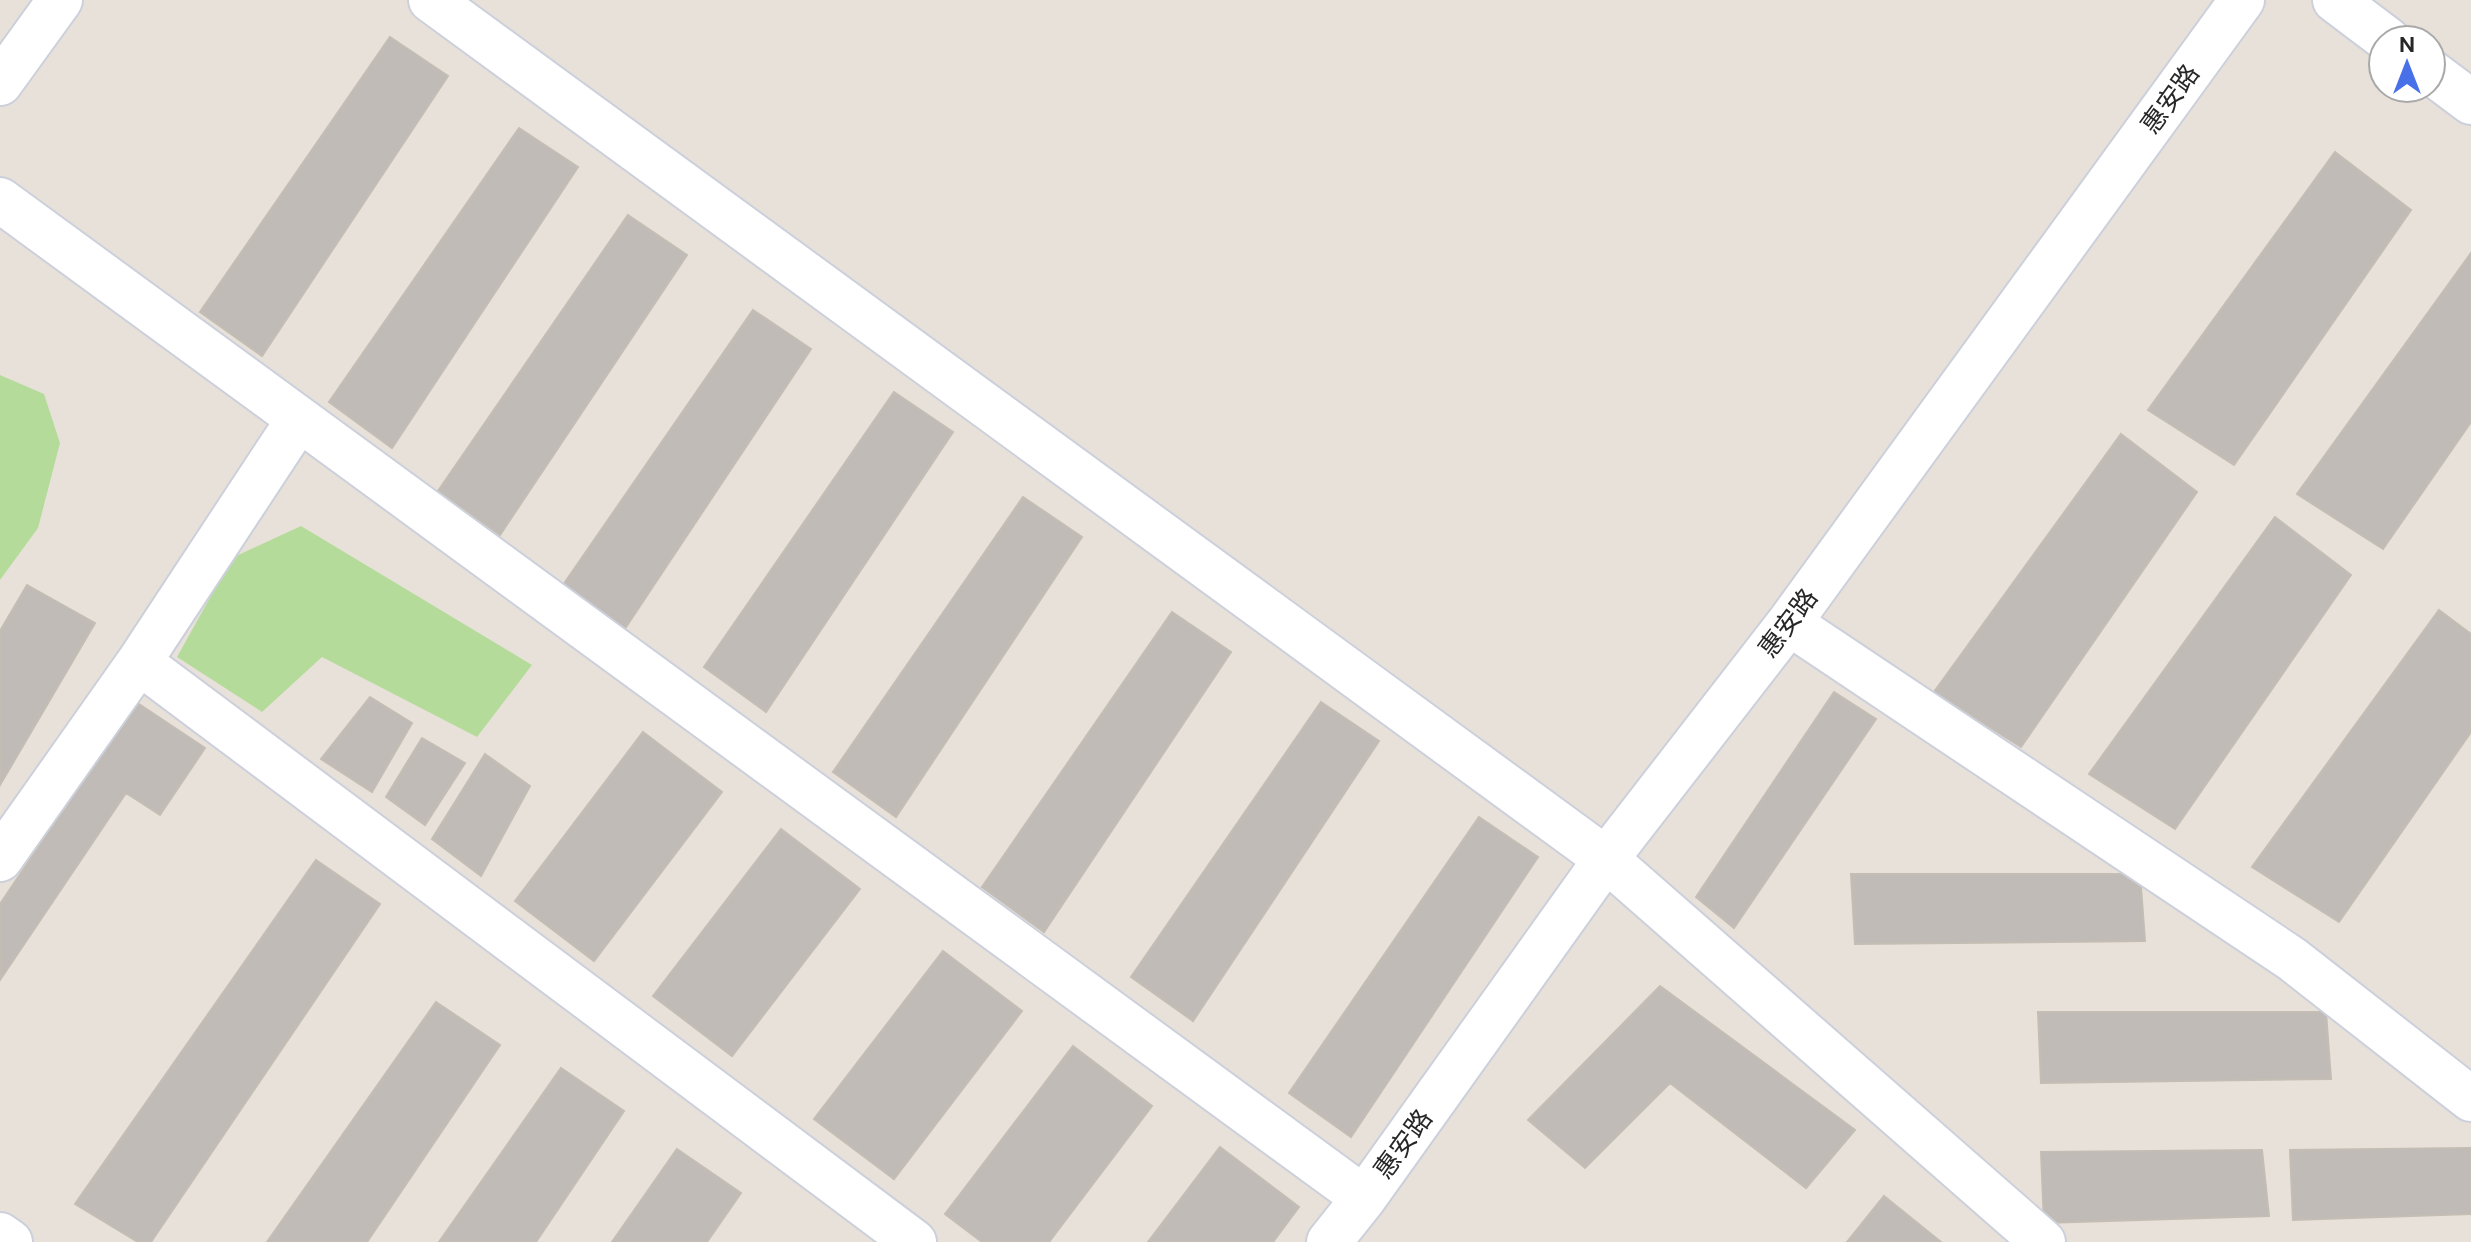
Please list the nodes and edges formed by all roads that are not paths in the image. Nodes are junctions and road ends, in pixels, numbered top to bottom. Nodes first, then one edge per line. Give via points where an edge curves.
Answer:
1 (60, 0) edge
2 (431, 0) edge
3 (2242, 0) edge
4 (2335, 0) edge
5 (2367, 24) edge
6 (0, 83) edge
7 (2447, 84) edge
8 (2471, 102) edge
9 (0, 200) edge
10 (299, 419) junction
11 (1789, 623) junction
12 (139, 662) junction
13 (0, 859) edge
14 (1606, 859) junction
15 (2471, 1099) edge
16 (1364, 1198) junction
17 (0, 1235) edge
18 (10, 1242) edge
19 (914, 1242) edge
20 (1329, 1242) edge
21 (2043, 1242) edge

1 - 6 street
2 - 14 street
3 - 11 street, 惠安路
4 - 5 street
7 - 8 street
9 - 10 street
10 - 12 street
10 - 16 street
11 - 14 street, 惠安路
11 - 15 street via 2292,959
12 - 13 street
12 - 19 street
14 - 16 street, 惠安路
14 - 21 street
16 - 20 street, 惠安路
17 - 18 street

